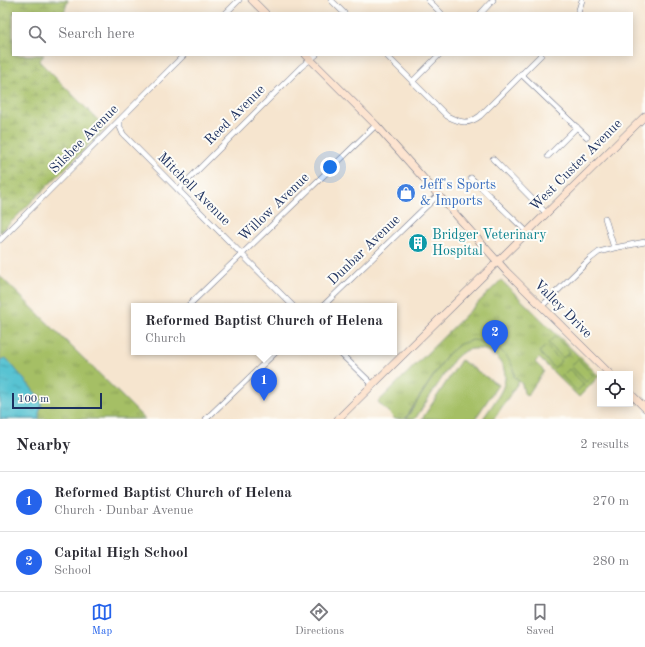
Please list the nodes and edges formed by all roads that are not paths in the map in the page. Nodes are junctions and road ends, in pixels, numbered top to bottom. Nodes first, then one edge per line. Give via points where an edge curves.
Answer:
1 (239, 0) edge
2 (252, 0) edge
3 (331, 0) edge
4 (428, 0) edge
5 (493, 0) edge
6 (582, 0) edge
7 (227, 12) edge
8 (264, 12) edge
9 (343, 12) edge
10 (440, 12) edge
11 (482, 12) edge
12 (578, 12) edge
13 (183, 56) edge
14 (387, 56) edge
15 (438, 56) edge
16 (540, 56) edge
17 (311, 57) edge
18 (522, 74) junction
19 (412, 82) junction
20 (645, 116) edge
21 (120, 120) junction
22 (376, 124) junction
23 (577, 127) junction
24 (587, 137) dead end
25 (548, 156) dead end
26 (493, 159) dead end
27 (471, 178) dead end
28 (178, 190) junction
29 (439, 194) junction
30 (546, 213) junction
31 (605, 218) dead end
32 (527, 232) junction
33 (0, 240) edge
34 (645, 242) edge
35 (614, 248) junction
36 (242, 254) junction
37 (497, 262) junction
38 (191, 303) edge
39 (290, 303) edge
40 (326, 303) edge
41 (541, 306) junction
42 (273, 355) edge
43 (342, 355) edge
44 (607, 371) edge
45 (373, 385) junction
46 (633, 396) edge
47 (645, 408) edge
48 (206, 419) edge
49 (338, 419) edge

1 - 7 street
2 - 8 main road
3 - 9 street
4 - 10 street
5 - 11 street
6 - 12 street
13 - 21 street, Silsbee Avenue
14 - 19 street
15 - 19 street
16 - 18 street
17 - 22 main road, Valley Drive
17 - 28 street, Reed Avenue
18 - 19 street via 480,116 465,123 447,116
18 - 23 street
20 - 30 main road, West Custer Avenue
21 - 28 street, Mitchell Avenue via 123,134
21 - 33 street, Silsbee Avenue
22 - 29 main road, Valley Drive
22 - 36 street, Willow Avenue
23 - 24 street
23 - 25 street
26 - 30 street
27 - 32 street
28 - 36 street, Mitchell Avenue
29 - 37 main road, Valley Drive
29 - 40 street, Dunbar Avenue
30 - 32 main road, West Custer Avenue
31 - 35 street
32 - 37 main road, West Custer Avenue
34 - 35 street
35 - 41 street via 595,254
36 - 38 street, Willow Avenue
36 - 39 street, Mitchell Avenue
37 - 41 main road, Valley Drive
37 - 45 main road, West Custer Avenue
41 - 44 main road, Valley Drive
42 - 48 street
43 - 45 street
45 - 49 main road, West Custer Avenue
46 - 47 main road

